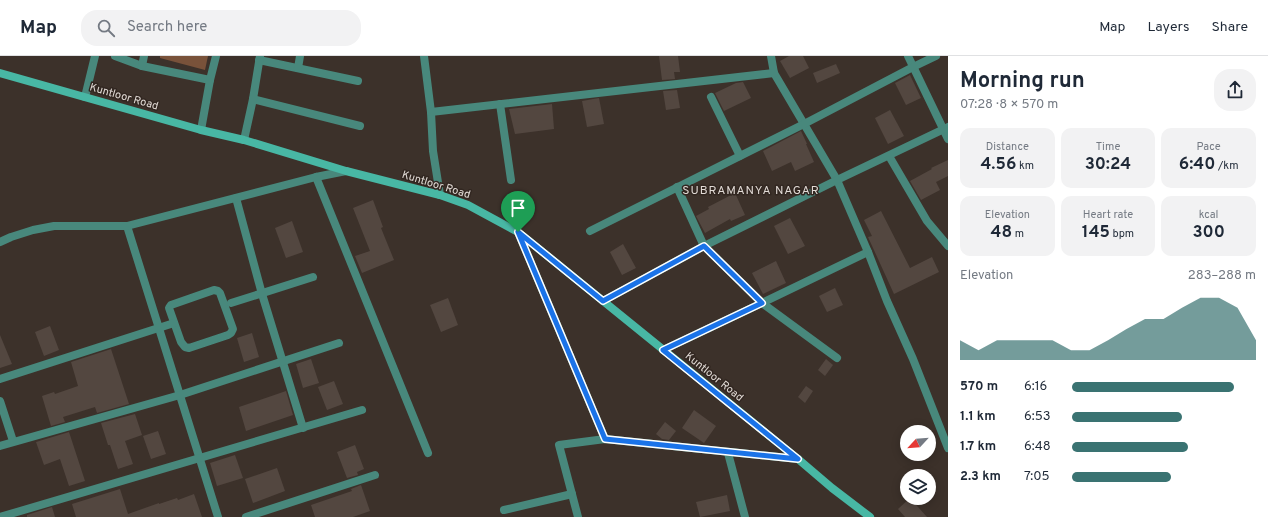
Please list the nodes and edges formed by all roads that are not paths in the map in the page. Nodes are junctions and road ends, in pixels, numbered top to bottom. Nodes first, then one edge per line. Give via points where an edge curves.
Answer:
1 (95, 56) edge
2 (115, 56) edge
3 (144, 56) edge
4 (216, 56) edge
5 (300, 56) edge
6 (424, 56) edge
7 (771, 56) edge
8 (908, 56) edge
9 (936, 56) edge
10 (259, 58) edge
11 (142, 66) junction
12 (913, 67) junction
13 (298, 68) junction
14 (0, 73) edge
15 (774, 73) junction
16 (210, 80) junction
17 (358, 81) dead end
18 (85, 97) junction
19 (711, 97) dead end
20 (252, 99) junction
21 (500, 104) junction
22 (431, 112) junction
23 (804, 124) junction
24 (360, 126) dead end
25 (945, 128) edge
26 (201, 130) junction
27 (948, 139) edge
28 (244, 140) junction
29 (740, 156) junction
30 (889, 156) junction
31 (346, 171) junction
32 (316, 177) junction
33 (511, 180) dead end
34 (837, 180) junction
35 (677, 187) junction
36 (440, 195) junction
37 (236, 198) junction
38 (127, 226) junction
39 (590, 231) dead end
40 (518, 232) junction
41 (0, 242) edge
42 (704, 246) junction
43 (948, 246) edge
44 (868, 252) junction
45 (313, 277) dead end
46 (262, 294) junction
47 (603, 301) junction
48 (231, 303) dead end
49 (762, 303) junction
50 (174, 323) junction
51 (158, 328) junction
52 (339, 343) dead end
53 (663, 350) junction
54 (837, 358) dead end
55 (283, 361) junction
56 (0, 379) edge
57 (180, 395) junction
58 (0, 401) edge
59 (362, 410) dead end
60 (303, 428) junction
61 (605, 439) junction
62 (13, 441) junction
63 (0, 446) edge
64 (948, 448) edge
65 (428, 453) dead end
66 (728, 453) junction
67 (200, 458) junction
68 (798, 459) junction
69 (375, 475) dead end
70 (572, 494) junction
71 (504, 510) dead end
72 (0, 517) edge
73 (218, 517) edge
74 (246, 517) edge
75 (578, 517) edge
76 (745, 517) edge
77 (869, 517) edge

1 - 18 street
2 - 11 street
3 - 11 street
4 - 16 street
5 - 13 street
6 - 22 street
7 - 15 street
8 - 12 street
9 - 12 street
10 - 13 street
10 - 20 street
11 - 16 street
12 - 23 street
12 - 25 street
13 - 17 street
14 - 18 street, Kuntloor Road
15 - 21 street
15 - 23 street
16 - 26 street
18 - 26 street, Kuntloor Road
19 - 29 street
20 - 24 street
20 - 28 street
21 - 22 street
21 - 33 street
22 - 36 street via 433,152
23 - 29 street
23 - 34 street
25 - 27 street
25 - 30 street
26 - 28 street, Kuntloor Road
28 - 31 street, Kuntloor Road
29 - 35 street
30 - 34 street
30 - 43 street via 927,221
31 - 32 street
31 - 36 street, Kuntloor Road
32 - 37 street
32 - 65 street
34 - 42 street
34 - 44 street
35 - 39 street
35 - 42 street
36 - 40 street, Kuntloor Road via 468,205
37 - 38 street
37 - 46 street
38 - 41 street via 54,226 11,236
38 - 51 street
40 - 47 street, Kuntloor Road
40 - 61 street
42 - 47 street
42 - 49 street
44 - 49 street
44 - 64 street
45 - 46 street
46 - 48 street
46 - 55 street
47 - 53 street, Kuntloor Road
49 - 53 street
49 - 54 street
50 - 50 street via 181,342 189,348 228,335 233,329 220,293 214,290 171,306 169,308
50 - 51 street
51 - 56 street
51 - 57 street
52 - 55 street
53 - 68 street, Kuntloor Road
55 - 57 street
55 - 60 street
57 - 62 street
57 - 67 street
58 - 62 street
59 - 60 street
60 - 67 street
61 - 66 street
61 - 70 street via 560,445
62 - 63 street
66 - 68 street
66 - 76 street
67 - 72 street
67 - 73 street
68 - 77 street, Kuntloor Road
69 - 74 street
70 - 71 street
70 - 75 street

